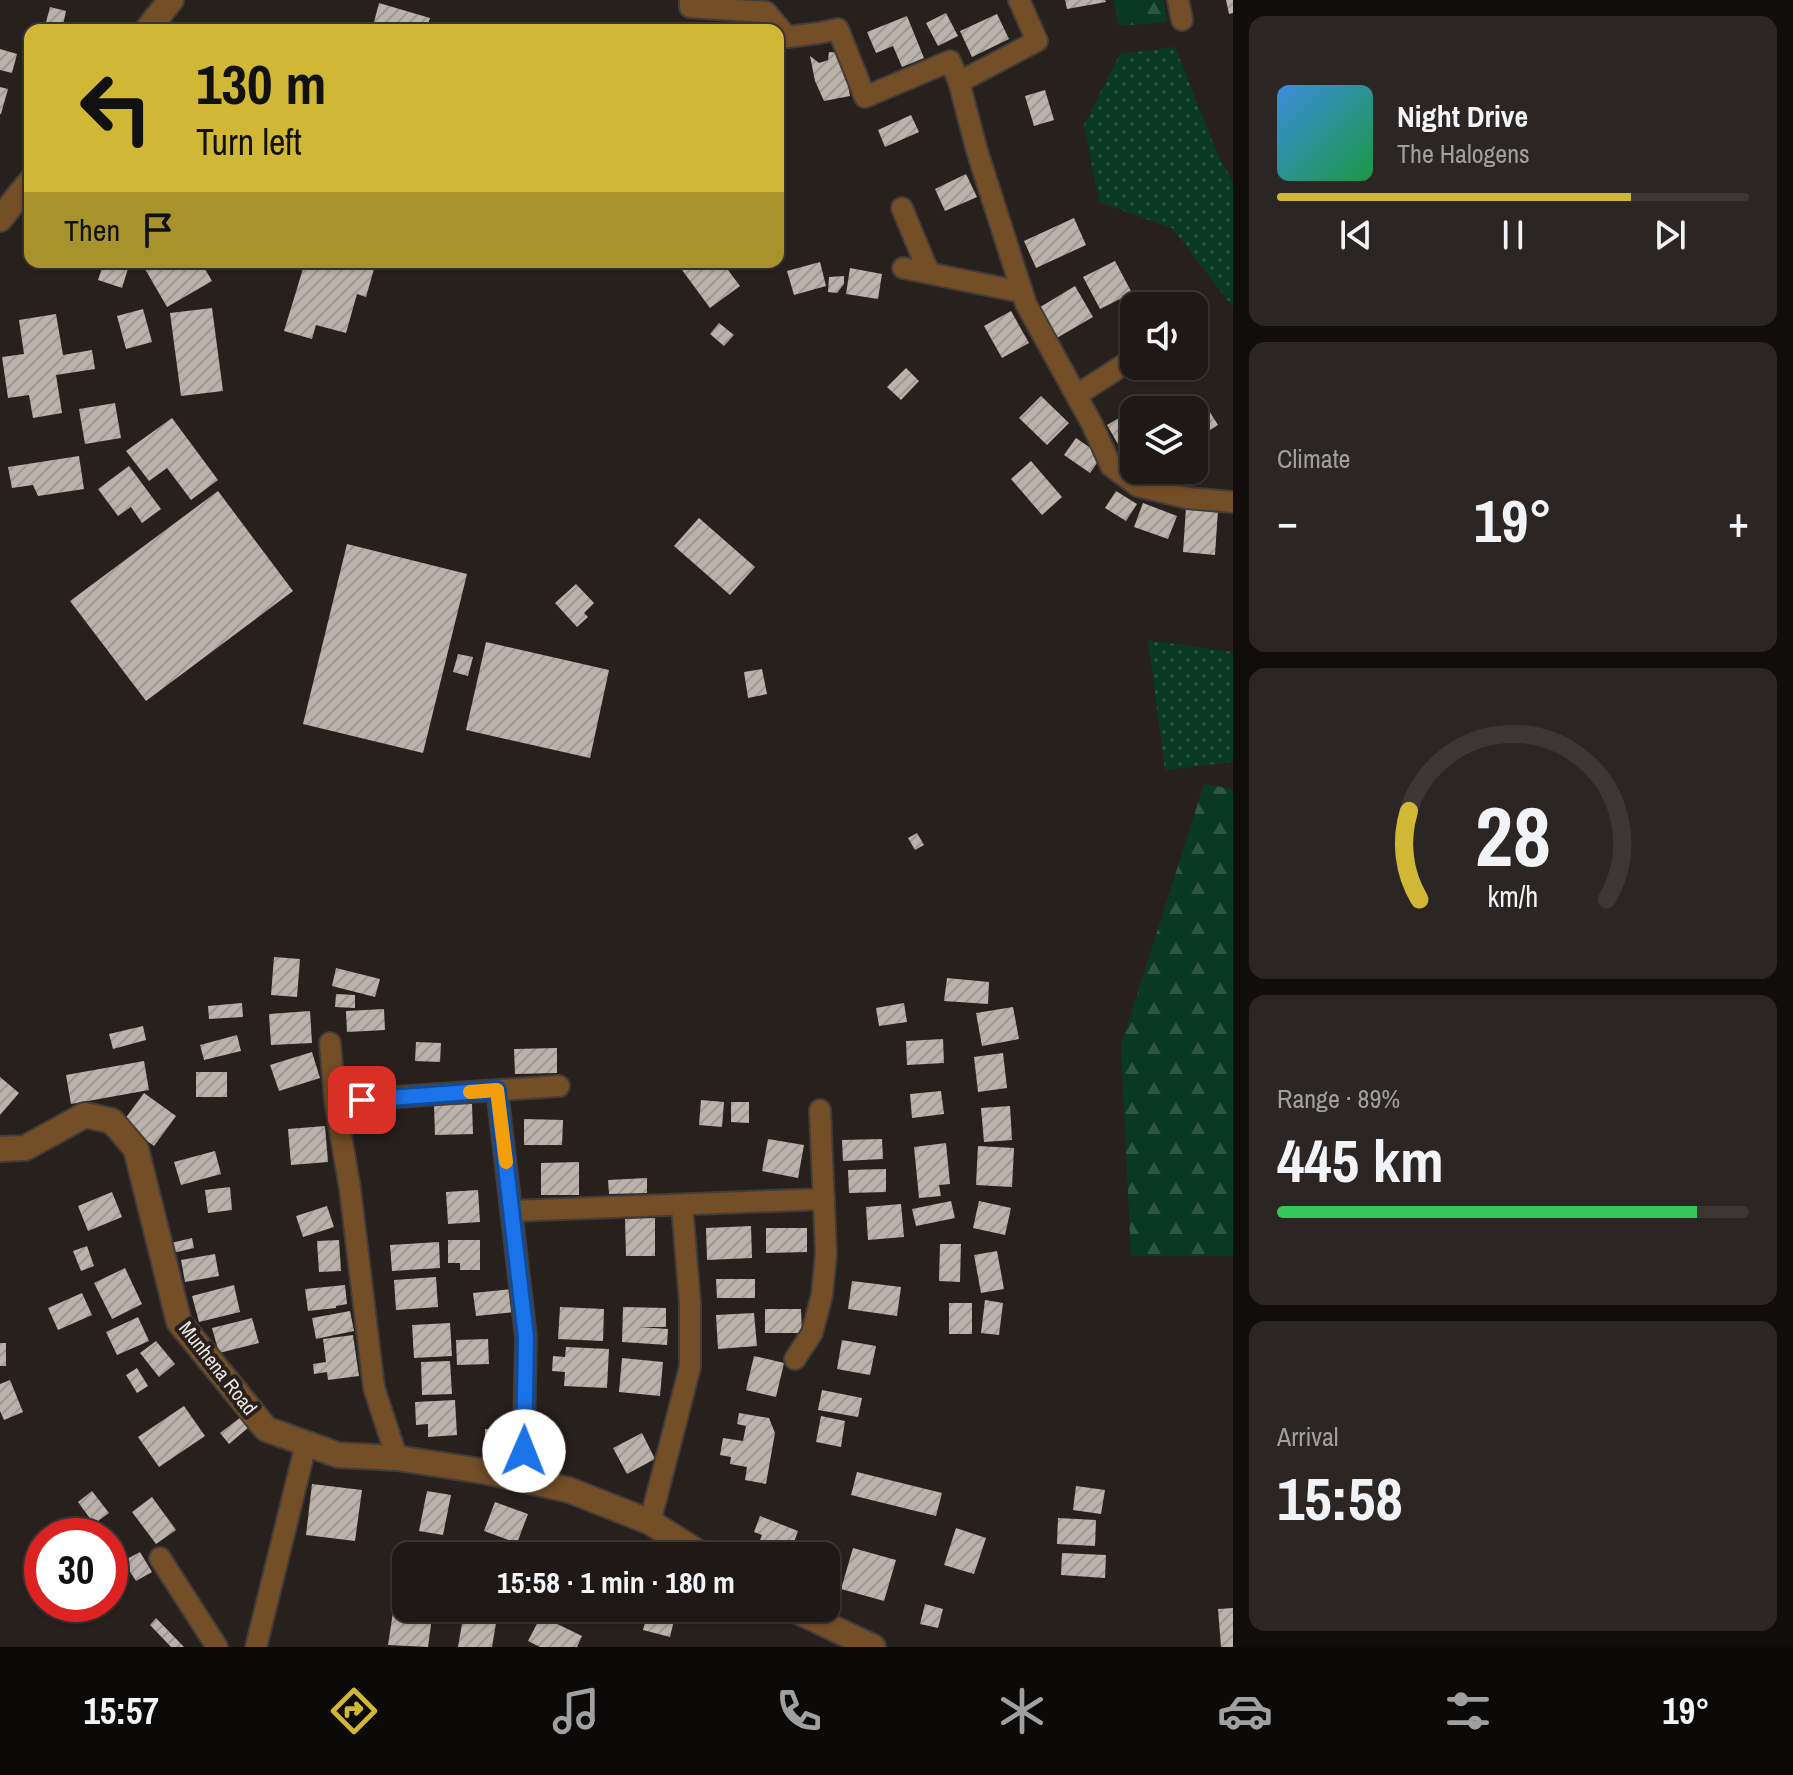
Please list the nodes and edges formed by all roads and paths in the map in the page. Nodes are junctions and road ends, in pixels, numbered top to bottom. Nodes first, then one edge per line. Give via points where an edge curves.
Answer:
1 (171, 0) edge
2 (690, 0) edge
3 (1019, 0) edge
4 (152, 24) edge
5 (776, 24) edge
6 (784, 33) edge
7 (959, 82) junction
8 (24, 189) edge
9 (902, 208) dead end
10 (0, 219) edge
11 (903, 268) dead end
12 (929, 273) junction
13 (1022, 292) junction
14 (1120, 367) edge
15 (1077, 395) junction
16 (1233, 502) edge
17 (330, 1043) dead end
18 (559, 1086) dead end
19 (497, 1090) junction
20 (335, 1101) junction
21 (820, 1110) dead end
22 (0, 1149) edge
23 (824, 1199) junction
24 (682, 1205) junction
25 (511, 1211) junction
26 (795, 1359) dead end
27 (306, 1444) junction
28 (397, 1458) junction
29 (523, 1480) junction
30 (650, 1522) junction
31 (682, 1542) edge
32 (160, 1558) dead end
33 (820, 1622) edge
34 (217, 1647) edge
35 (256, 1647) edge
36 (873, 1647) edge

1 - 4 street
2 - 5 street via 690,7 766,12
3 - 7 street via 1037,41
6 - 7 street via 838,29 865,97 950,61
7 - 13 street
8 - 10 street
9 - 12 street
11 - 12 street
12 - 13 street
13 - 15 street
14 - 15 street
15 - 16 street via 1111,466 1138,486
17 - 20 street
18 - 19 street
19 - 20 street
19 - 25 street
20 - 28 street via 374,1388
21 - 23 street
22 - 27 street, Munhena Road via 25,1148 85,1115 112,1121 136,1149 179,1322 266,1429
23 - 24 street
23 - 26 street via 822,1295 812,1333
24 - 25 street
24 - 30 street via 690,1367
25 - 29 street via 526,1337
27 - 28 street, Munhena Road via 338,1455
27 - 35 street
28 - 29 street, Munhena Road
29 - 30 street, Munhena Road via 569,1490
30 - 31 street, Munhena Road
32 - 34 street
33 - 36 street

